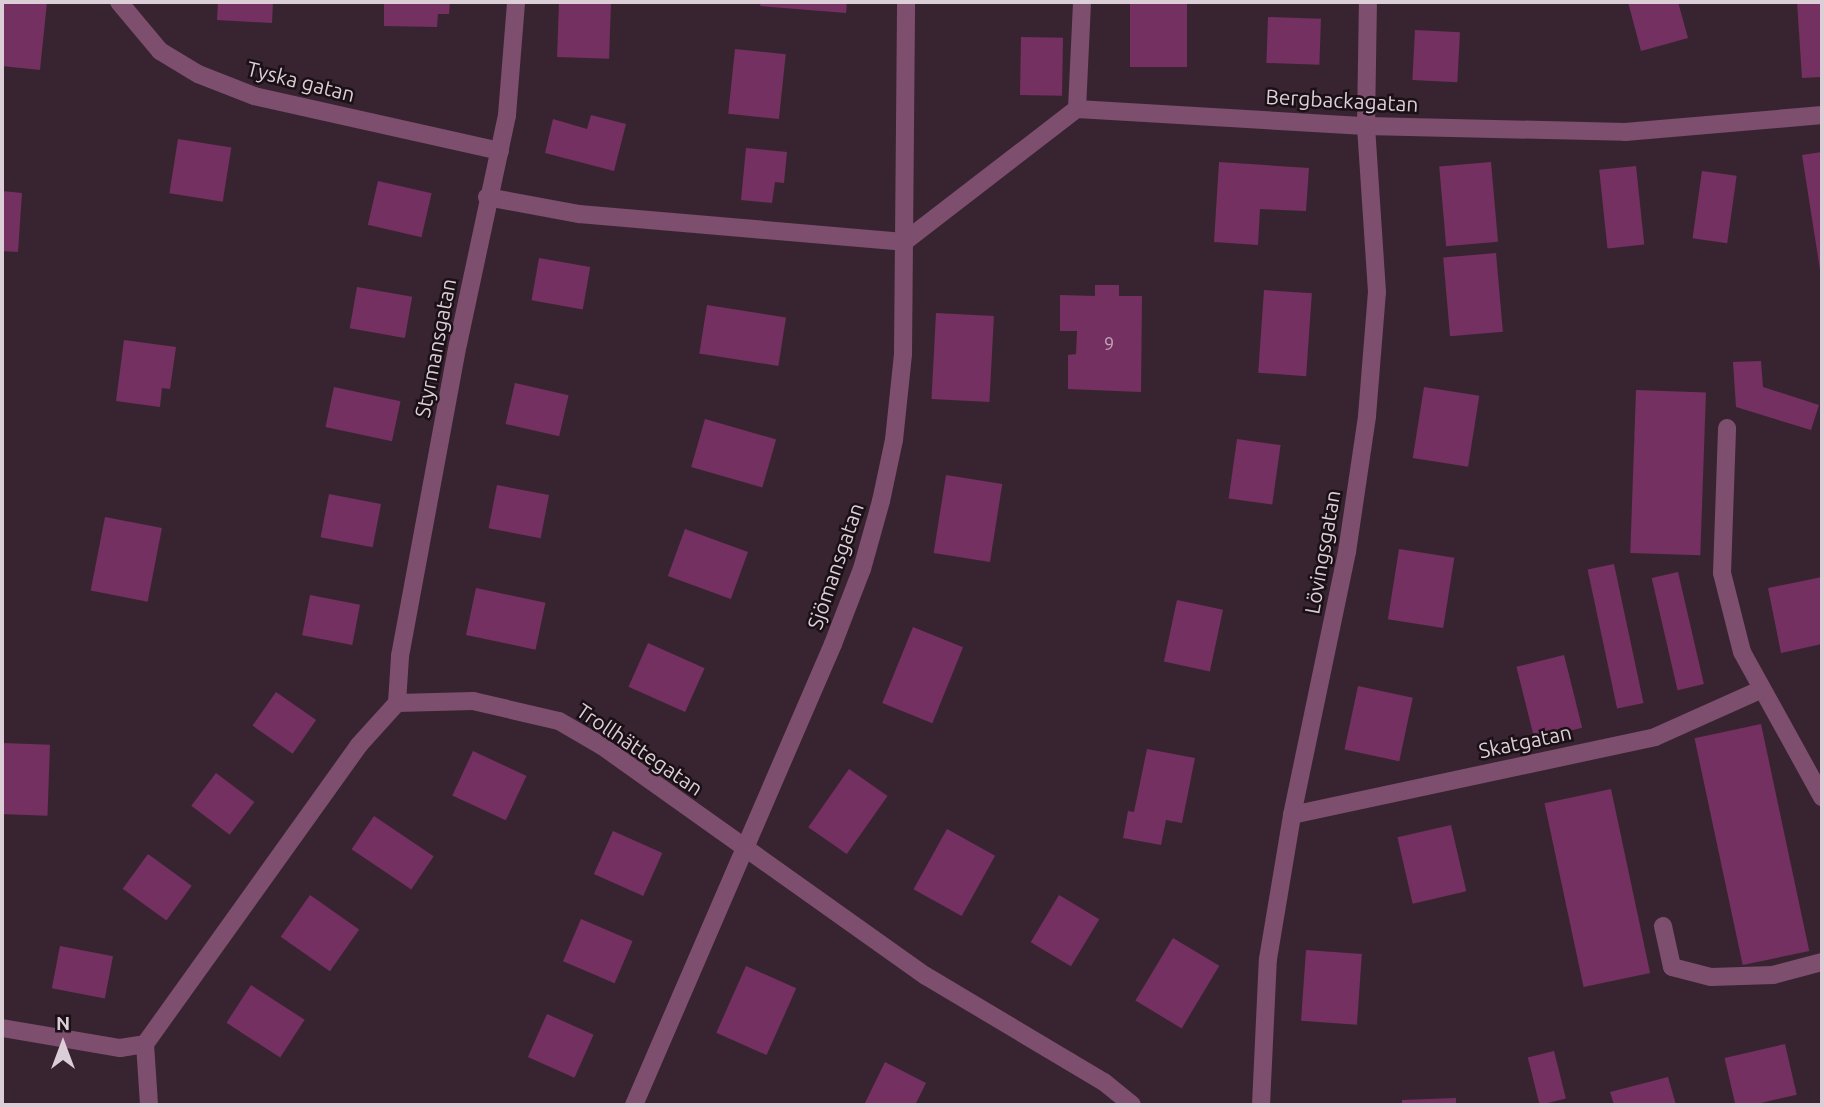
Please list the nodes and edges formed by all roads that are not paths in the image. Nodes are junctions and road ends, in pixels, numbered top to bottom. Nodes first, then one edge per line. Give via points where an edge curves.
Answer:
1 (119, 2) edge
2 (516, 2) edge
3 (906, 2) edge
4 (1082, 2) edge
5 (1368, 2) edge
6 (1077, 109) junction
7 (1822, 115) edge
8 (1366, 126) junction
9 (500, 151) junction
10 (487, 197) junction
11 (904, 242) junction
12 (1727, 428) dead end
13 (1760, 690) junction
14 (397, 704) junction
15 (1822, 797) edge
16 (1292, 815) junction
17 (745, 849) junction
18 (1662, 926) dead end
19 (1822, 962) edge
20 (2, 1028) edge
21 (145, 1044) junction
22 (149, 1105) edge
23 (634, 1105) edge
24 (1132, 1105) edge
25 (1261, 1105) edge

1 - 9 street, Tyska gatan via 160,51 198,74 254,96
2 - 9 street, Styrmansgatan
3 - 11 street, Sjömansgatan
4 - 6 street
5 - 8 street, Lövingsgatan
6 - 8 street, Bergbackagatan
6 - 11 street
7 - 8 street, Bergbackagatan via 1625,132
8 - 16 street, Lövingsgatan via 1377,292 1367,416 1347,552
9 - 10 street, Styrmansgatan
10 - 11 street via 579,214
10 - 14 street, Styrmansgatan via 400,656
11 - 17 street, Sjömansgatan via 903,354 894,440 881,501 862,569
12 - 13 street via 1722,573 1742,652
13 - 15 street
13 - 16 street, Skatgatan via 1655,737
14 - 17 street, Trollhättegatan via 473,701 559,722 602,746
14 - 21 street via 359,745
16 - 25 street, Lövingsgatan via 1268,959
17 - 23 street, Sjömansgatan
17 - 24 street, Trollhättegatan via 926,976 1104,1082
18 - 19 street via 1672,967 1711,977 1773,975
20 - 21 street via 120,1048
21 - 22 street

